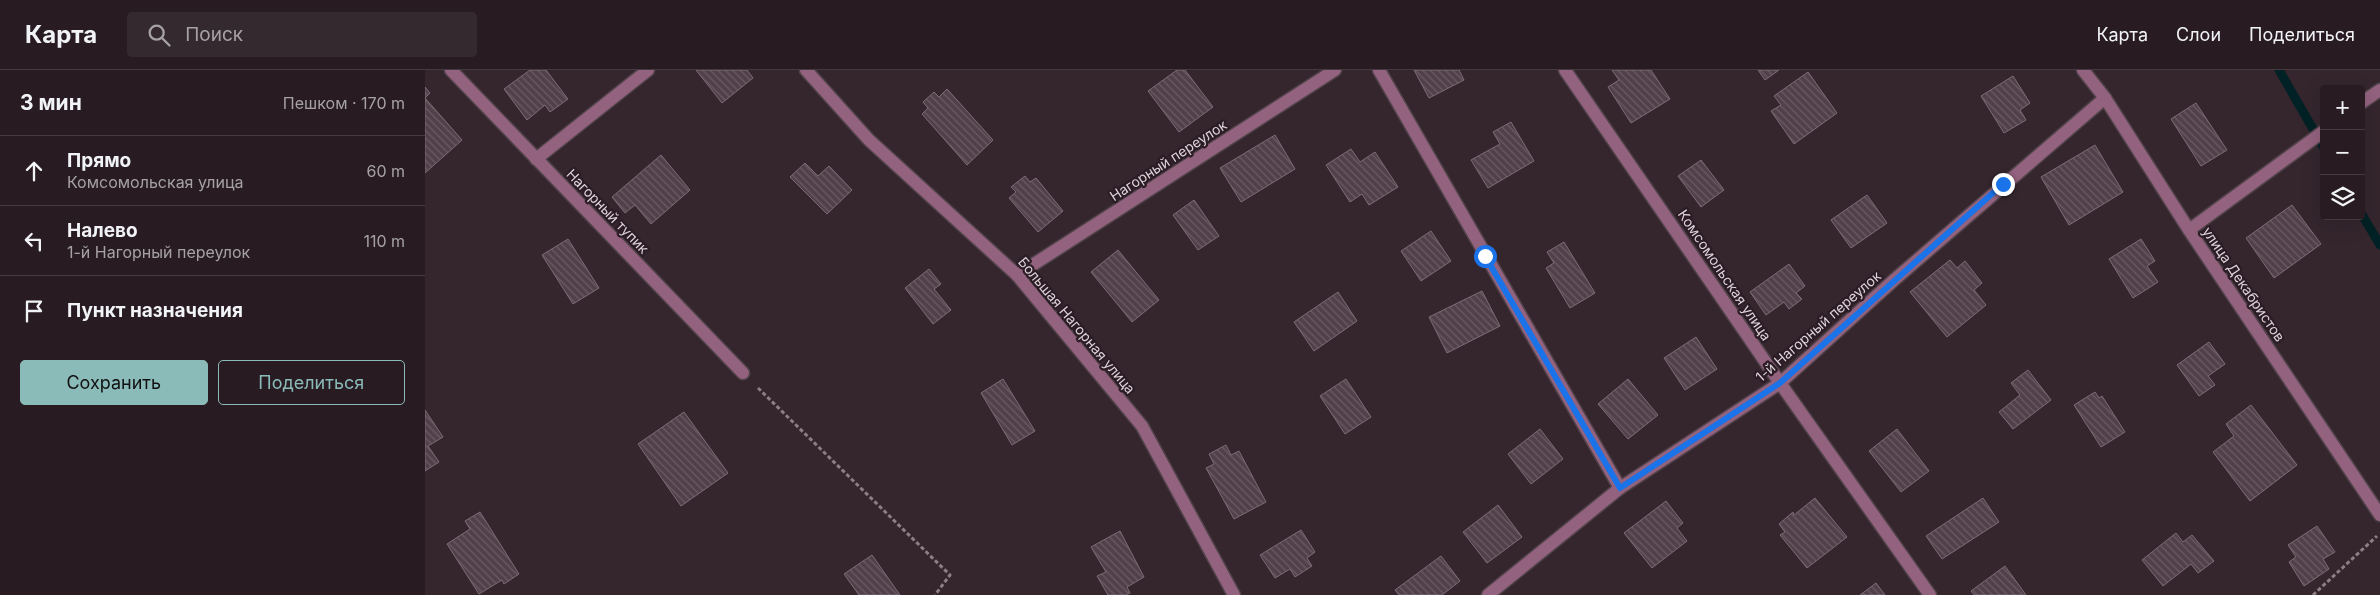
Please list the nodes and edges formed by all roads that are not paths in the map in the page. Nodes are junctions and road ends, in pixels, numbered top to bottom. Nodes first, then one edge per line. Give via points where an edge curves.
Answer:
1 (451, 70) edge
2 (647, 70) edge
3 (806, 70) edge
4 (1335, 70) edge
5 (1379, 70) edge
6 (1565, 70) edge
7 (2083, 70) edge
8 (2380, 90) edge
9 (2105, 98) junction
10 (2365, 101) edge
11 (2320, 134) edge
12 (536, 159) junction
13 (2189, 230) junction
14 (1017, 275) junction
15 (743, 373) road end
16 (1780, 383) junction
17 (1620, 488) junction
18 (2380, 515) edge
19 (1233, 595) edge
20 (1488, 595) edge
21 (1930, 595) edge

1 - 12 street, Нагорный тупик
2 - 12 street
3 - 14 street, Большая Нагорная улица via 869,140
4 - 14 street, Нагорный переулок
5 - 17 street
6 - 16 street, Комсомольская улица
7 - 9 street, улица Декабристов
8 - 10 street
9 - 13 street, улица Декабристов
9 - 16 street, 1-й Нагорный переулок via 1952,228
11 - 13 street
12 - 15 street, Нагорный тупик
13 - 18 street, улица Декабристов
14 - 19 street, Большая Нагорная улица via 1142,426
16 - 17 street, 1-й Нагорный переулок
16 - 21 street, Комсомольская улица
17 - 20 street, 1-й Нагорный переулок

